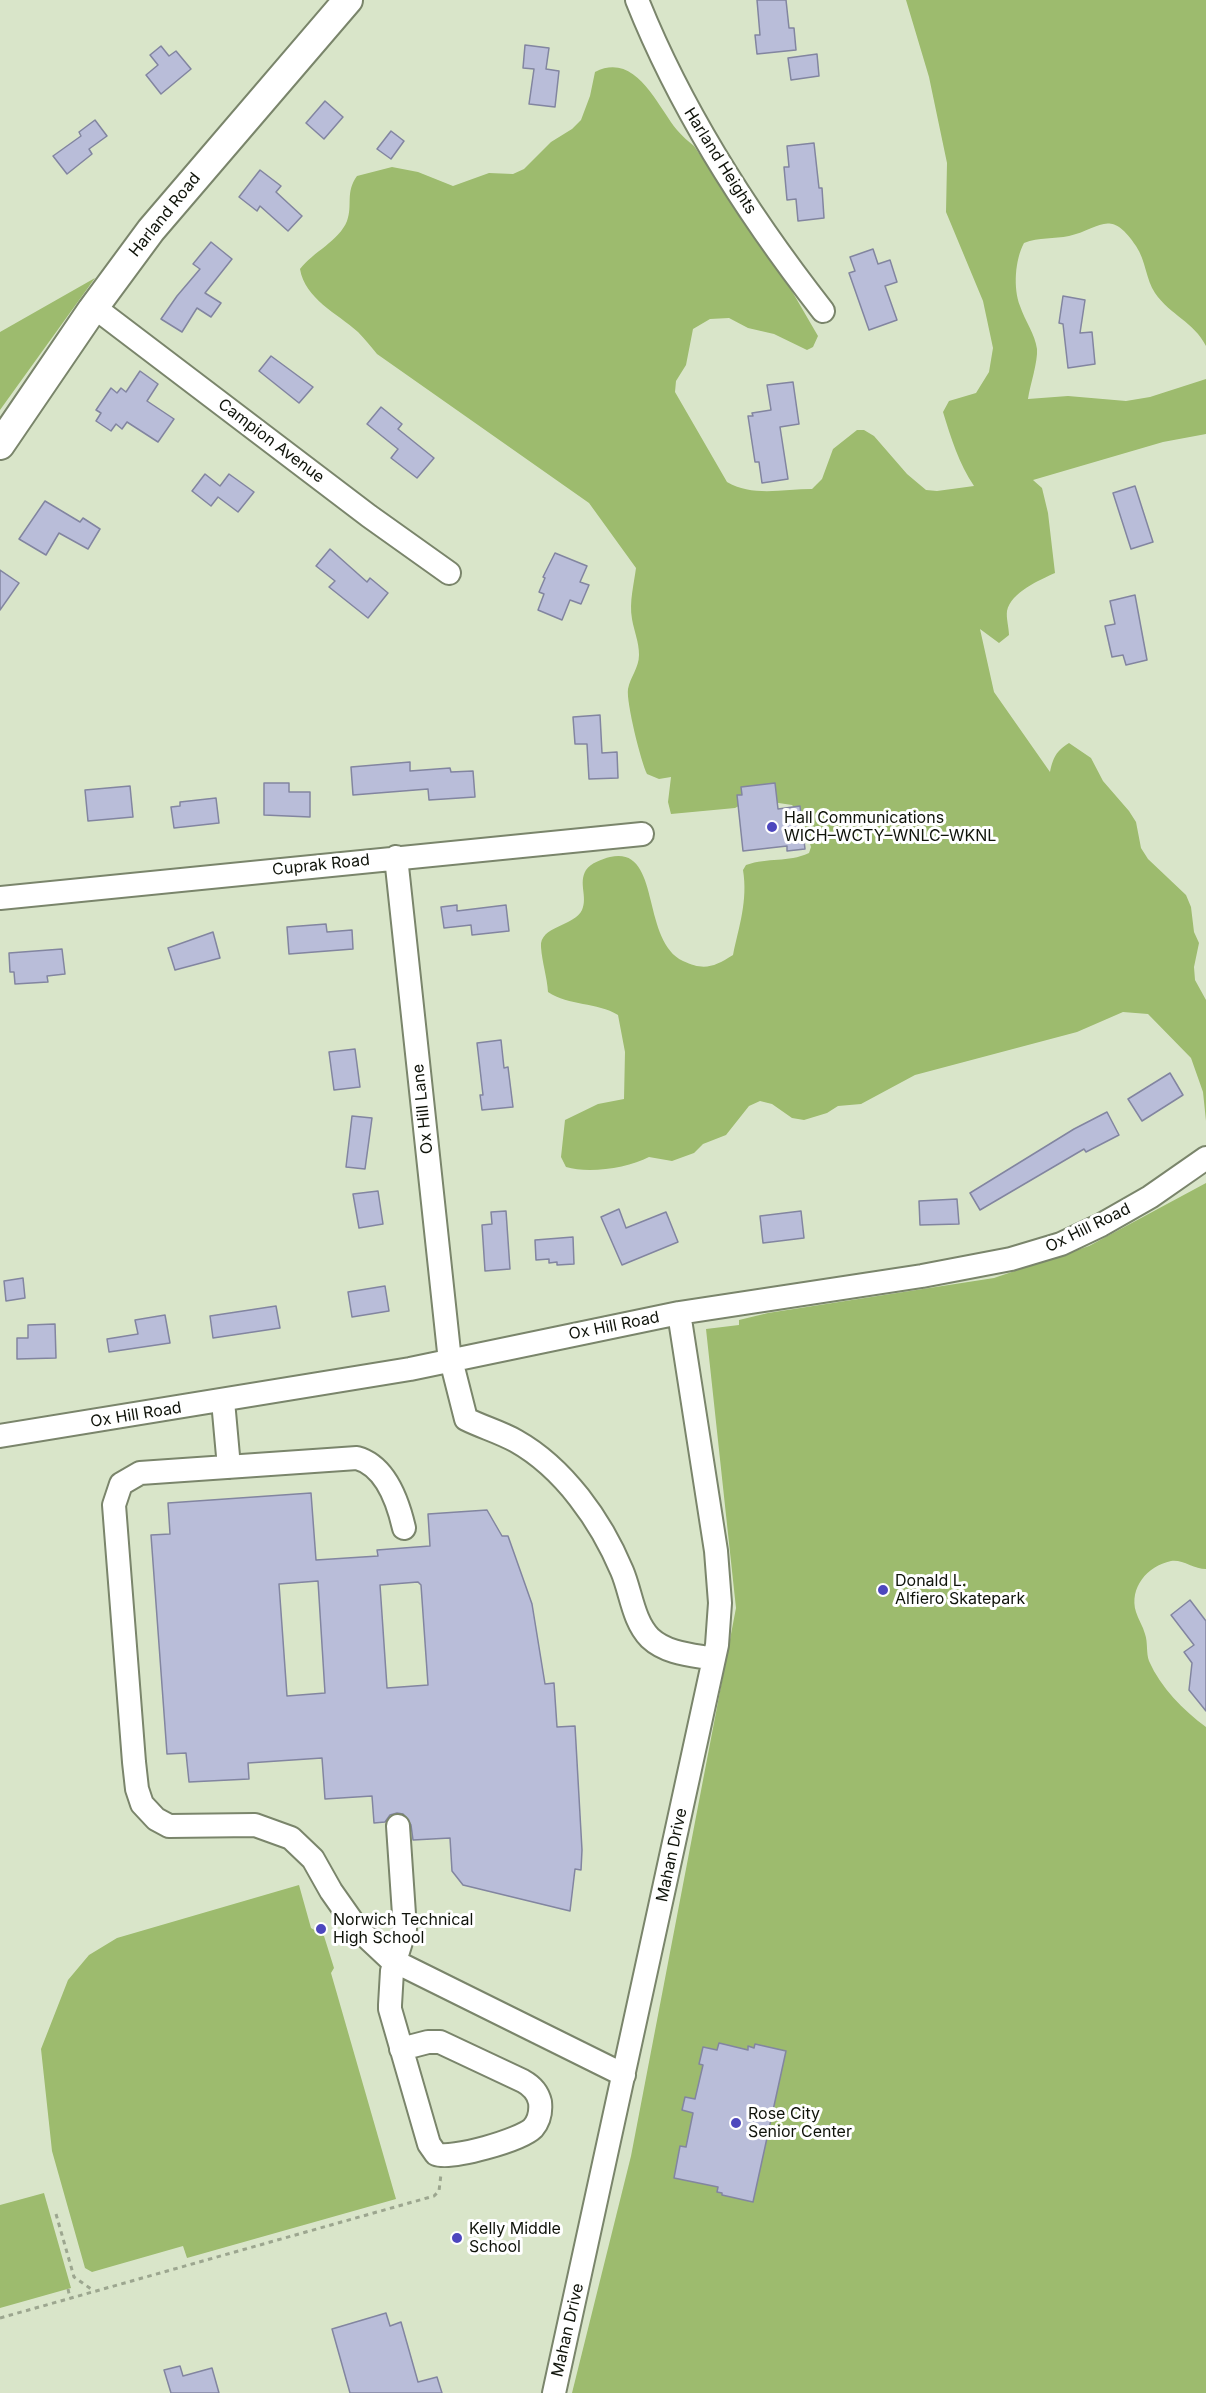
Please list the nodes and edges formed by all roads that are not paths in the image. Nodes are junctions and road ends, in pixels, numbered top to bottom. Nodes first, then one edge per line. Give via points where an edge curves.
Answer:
1 (348, 0) edge
2 (637, 0) edge
3 (94, 307) junction
4 (823, 311) dead end
5 (0, 445) edge
6 (449, 573) dead end
7 (642, 834) dead end
8 (396, 857) junction
9 (0, 898) edge
10 (1206, 1158) edge
11 (679, 1313) junction
12 (451, 1360) junction
13 (223, 1401) junction
14 (0, 1436) edge
15 (229, 1467) junction
16 (404, 1528) dead end
17 (714, 1659) junction
18 (398, 1827) dead end
19 (394, 1962) junction
20 (402, 2049) junction
21 (624, 2075) junction
22 (554, 2393) edge

1 - 3 main road, Harland Road via 151,230
2 - 4 street, Harland Heights via 683,104 769,241
3 - 5 main road, Harland Road
3 - 6 street, Campion Avenue
7 - 8 street, Cuprak Road
8 - 9 street, Cuprak Road
8 - 12 street, Ox Hill Lane
10 - 11 street, Ox Hill Road via 1101,1225 1035,1253 922,1276
11 - 12 street, Ox Hill Road
11 - 17 street, Mahan Drive via 716,1551 720,1613
12 - 13 street, Ox Hill Road
12 - 17 street, Ox Hill Lane via 466,1419 524,1446 561,1478 590,1512 619,1563 644,1632 665,1648
13 - 14 street, Ox Hill Road
13 - 15 street
15 - 16 street via 363,1460 384,1480
15 - 19 street via 135,1474 121,1484 114,1499 138,1795 150,1814 169,1826 255,1825 291,1838 314,1859 357,1928
17 - 21 street, Mahan Drive
18 - 19 street via 405,1929
19 - 20 street via 390,2005
19 - 21 street
20 - 20 street via 429,2144 436,2154 454,2156 524,2135 537,2122 538,2098 523,2081 444,2043
21 - 22 street, Mahan Drive

